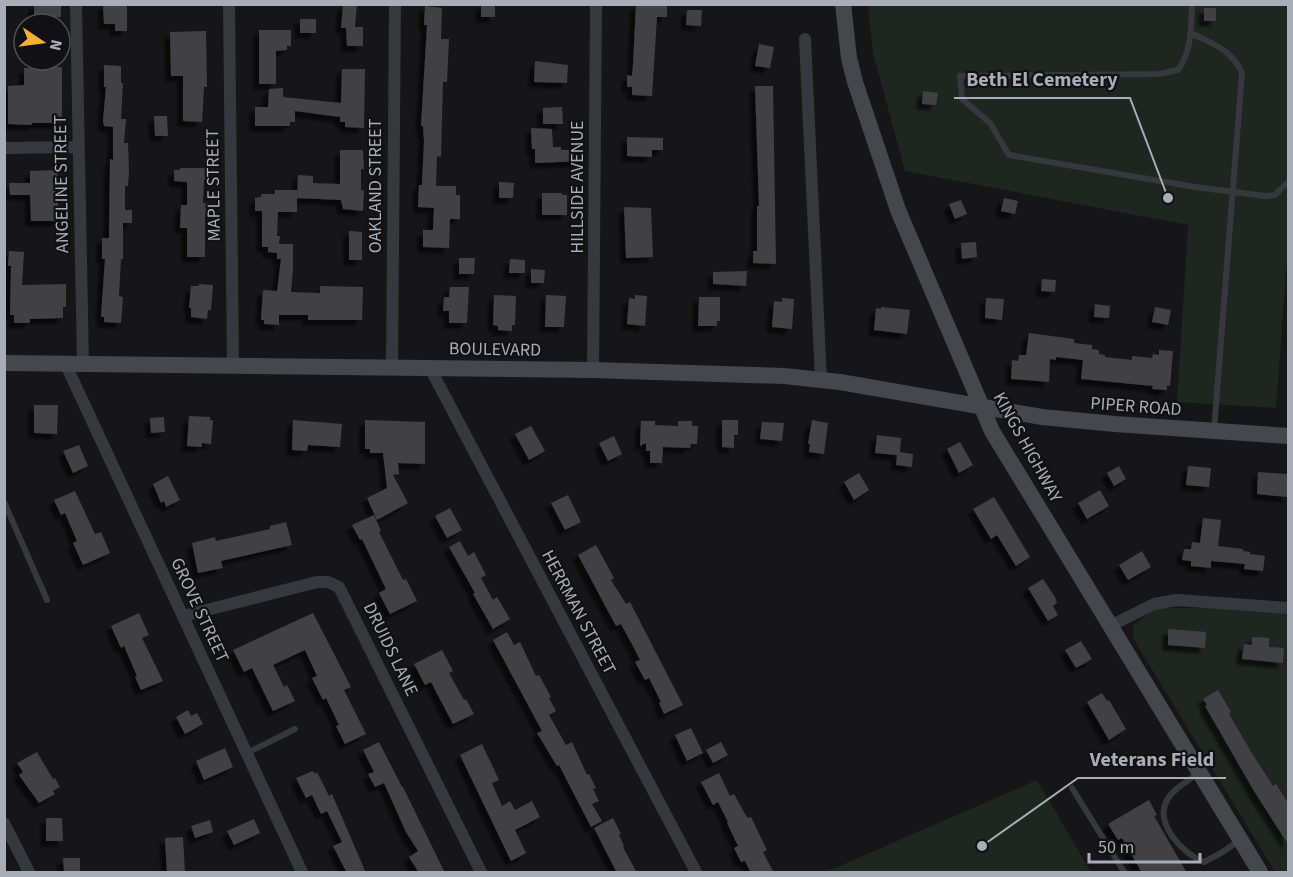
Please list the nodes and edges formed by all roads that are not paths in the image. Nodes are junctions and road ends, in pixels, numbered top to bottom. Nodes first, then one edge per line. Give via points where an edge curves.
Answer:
1 (76, 4) edge
2 (229, 4) edge
3 (395, 4) edge
4 (596, 4) edge
5 (843, 4) edge
6 (1192, 4) edge
7 (1191, 33) junction
8 (806, 39) dead end
9 (78, 147) junction
10 (4, 148) edge
11 (1288, 182) edge
12 (1231, 192) junction
13 (4, 363) edge
14 (65, 363) junction
15 (83, 364) junction
16 (233, 366) junction
17 (392, 368) junction
18 (430, 368) junction
19 (593, 370) junction
20 (821, 380) junction
21 (982, 408) junction
22 (1214, 430) junction
23 (1288, 436) edge
24 (4, 502) edge
25 (47, 600) dead end
26 (1288, 608) edge
27 (183, 616) junction
28 (1110, 626) junction
29 (295, 729) dead end
30 (247, 753) junction
31 (1199, 772) junction
32 (1072, 788) dead end
33 (4, 823) edge
34 (1240, 840) junction
35 (29, 873) edge
36 (303, 873) edge
37 (481, 873) edge
38 (696, 873) edge
39 (1124, 873) edge
40 (1260, 873) edge

1 - 9 street, ANGELINE STREET
2 - 16 street, MAPLE STREET
3 - 17 street, OAKLAND STREET
4 - 19 street, HILLSIDE AVENUE
5 - 21 main road, KINGS HIGHWAY via 855,82 890,188
6 - 7 lane
7 - 12 lane via 1227,50 1242,73
7 - 12 lane via 1185,60 1178,70 1159,74 960,76 962,99 990,123 1009,155
8 - 20 street
9 - 10 street
9 - 15 street, ANGELINE STREET
11 - 12 lane via 1275,195
12 - 22 lane
13 - 14 main road, BOULEVARD
14 - 15 main road, BOULEVARD
14 - 27 street, GROVE STREET
15 - 16 main road, BOULEVARD
16 - 17 main road, BOULEVARD
17 - 18 main road, BOULEVARD
18 - 19 main road, BOULEVARD
18 - 38 street, HERRMAN STREET
19 - 20 main road, BOULEVARD
20 - 21 main road, BOULEVARD
21 - 22 main road, PIPER ROAD via 1115,424
21 - 28 main road, KINGS HIGHWAY via 1001,447
22 - 23 main road, PIPER ROAD
24 - 25 lane
26 - 28 street via 1178,600 1154,604
27 - 30 street, GROVE STREET
27 - 37 street, DRUIDS LANE via 317,582 339,587
28 - 31 main road, KINGS HIGHWAY
29 - 30 lane
30 - 36 street, GROVE STREET
31 - 34 main road, KINGS HIGHWAY
31 - 34 lane via 1165,803 1166,824 1174,838 1184,850 1204,862
32 - 39 lane
33 - 35 street
34 - 40 main road, KINGS HIGHWAY

